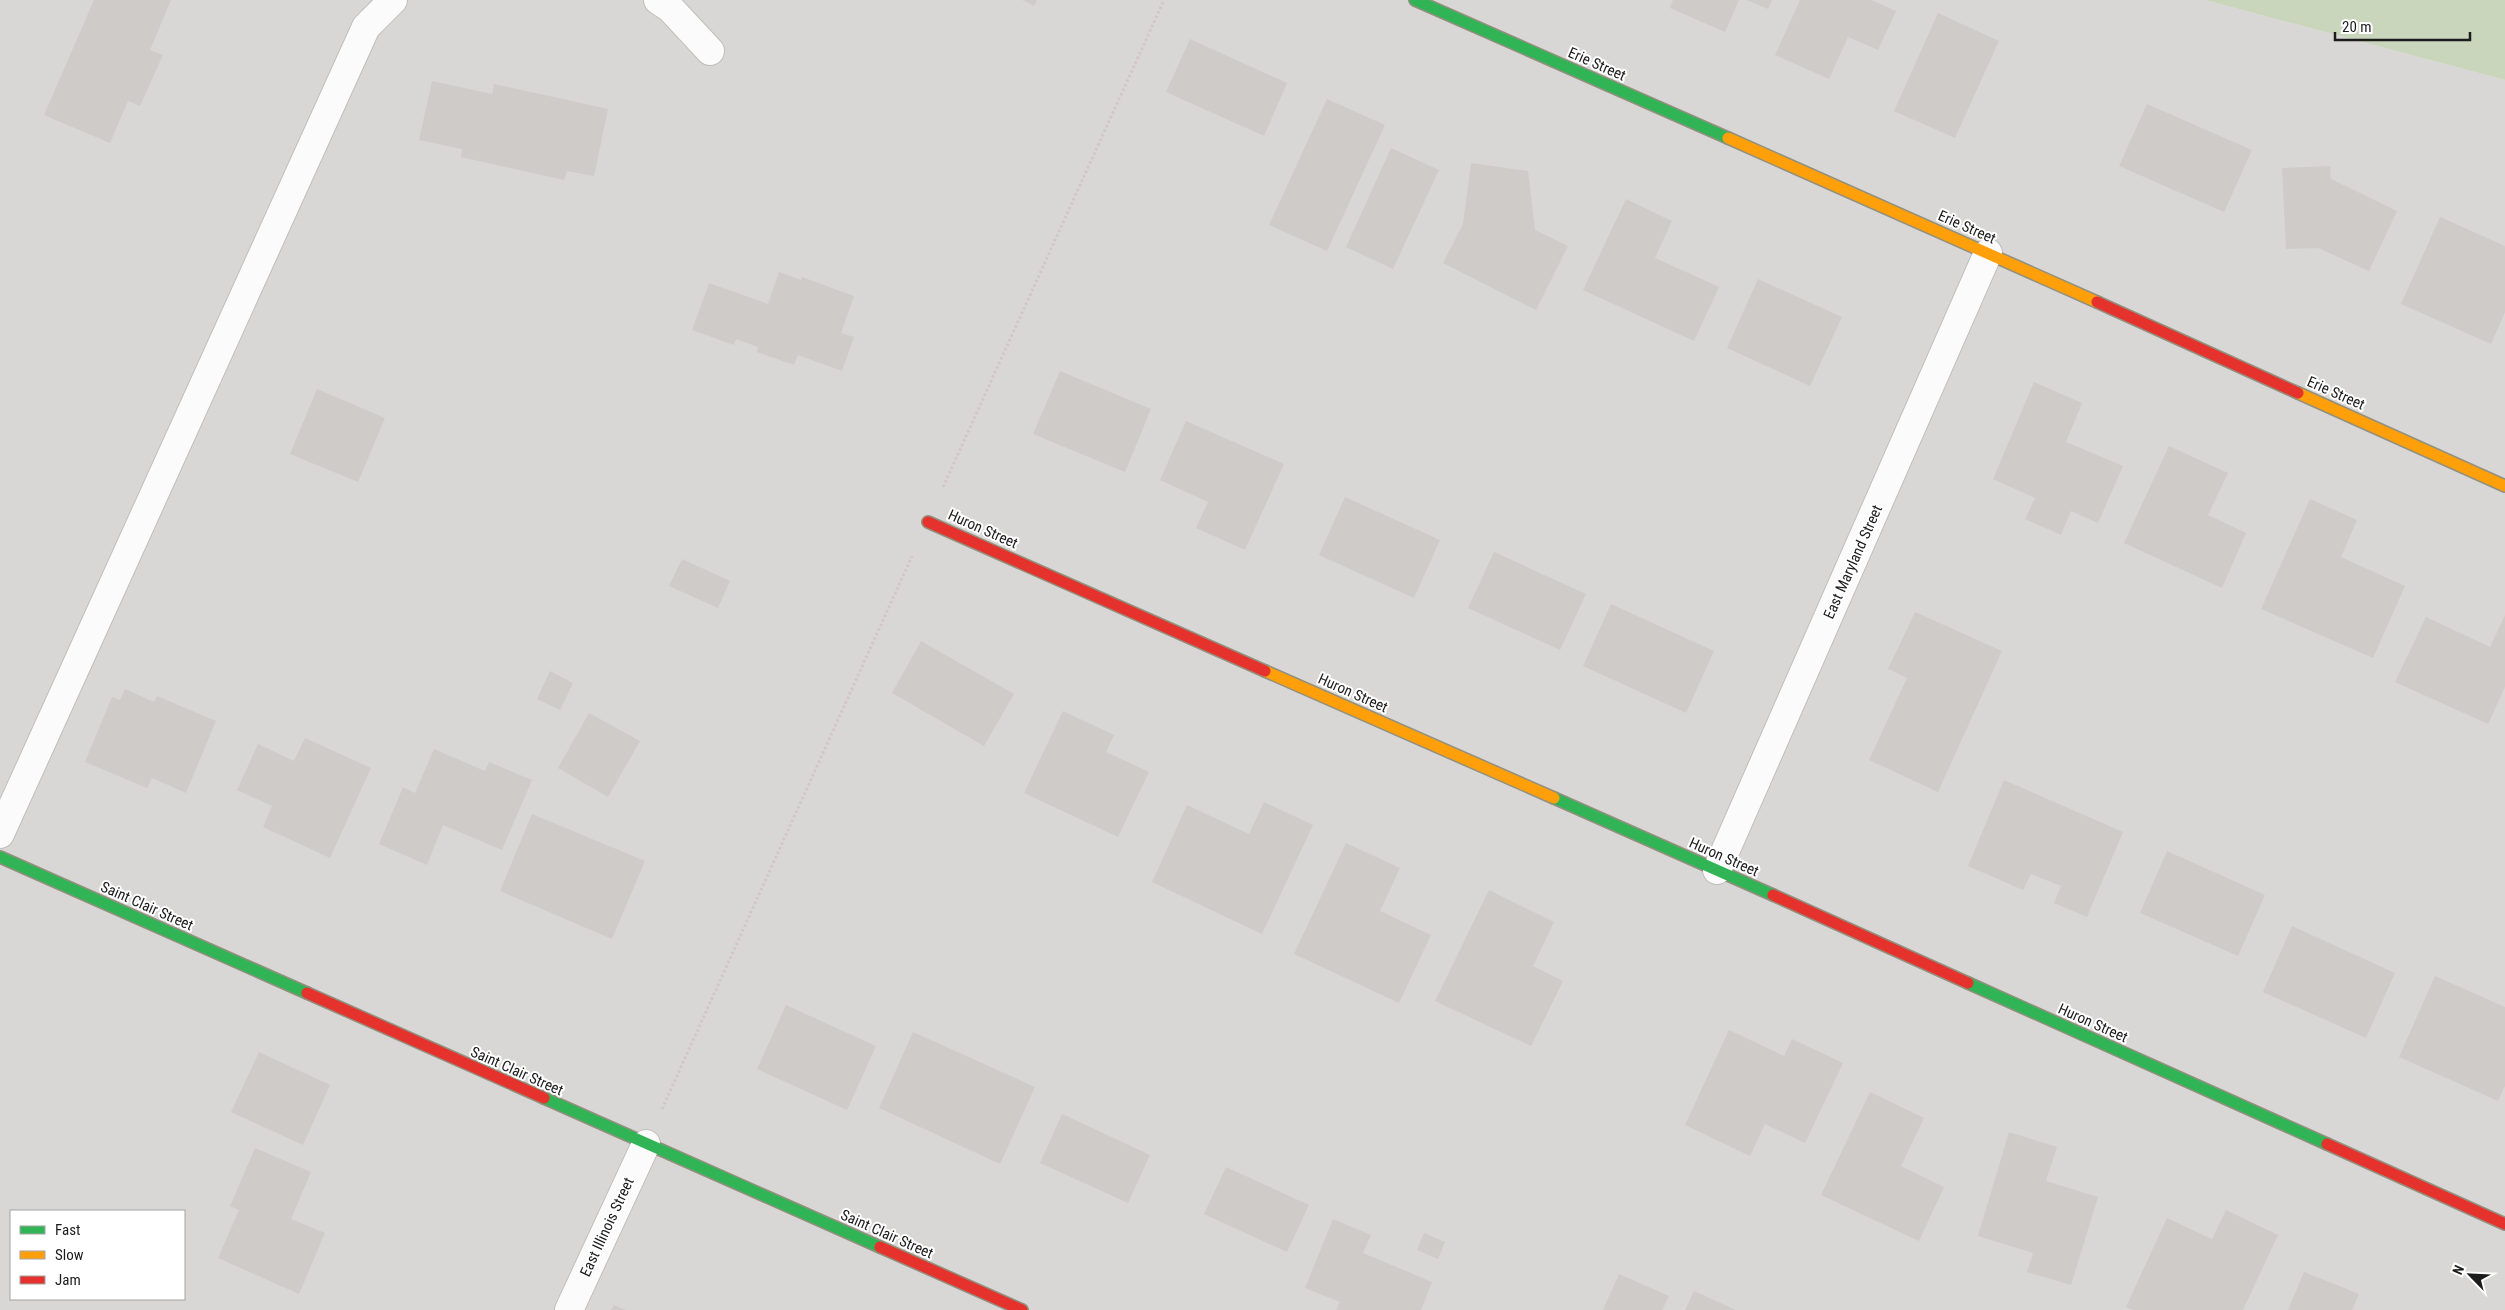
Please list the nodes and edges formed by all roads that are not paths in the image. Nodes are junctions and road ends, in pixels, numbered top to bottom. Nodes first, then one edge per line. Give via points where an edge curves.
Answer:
1 (393, 0) edge
2 (658, 0) edge
3 (1415, 0) edge
4 (710, 51) dead end
5 (1988, 253) junction
6 (2505, 486) edge
7 (928, 522) road end
8 (0, 834) edge
9 (0, 857) edge
10 (1717, 870) junction
11 (646, 1144) junction
12 (2505, 1224) edge
13 (569, 1310) edge
14 (1022, 1310) edge

1 - 8 street via 366,27
2 - 4 street via 670,8
3 - 5 street, Erie Street
5 - 6 street, Erie Street
5 - 10 street, East Maryland Street
7 - 10 street, Huron Street
9 - 11 street, Saint Clair Street
10 - 12 street, Huron Street
11 - 13 street, East Illinois Street
11 - 14 street, Saint Clair Street

